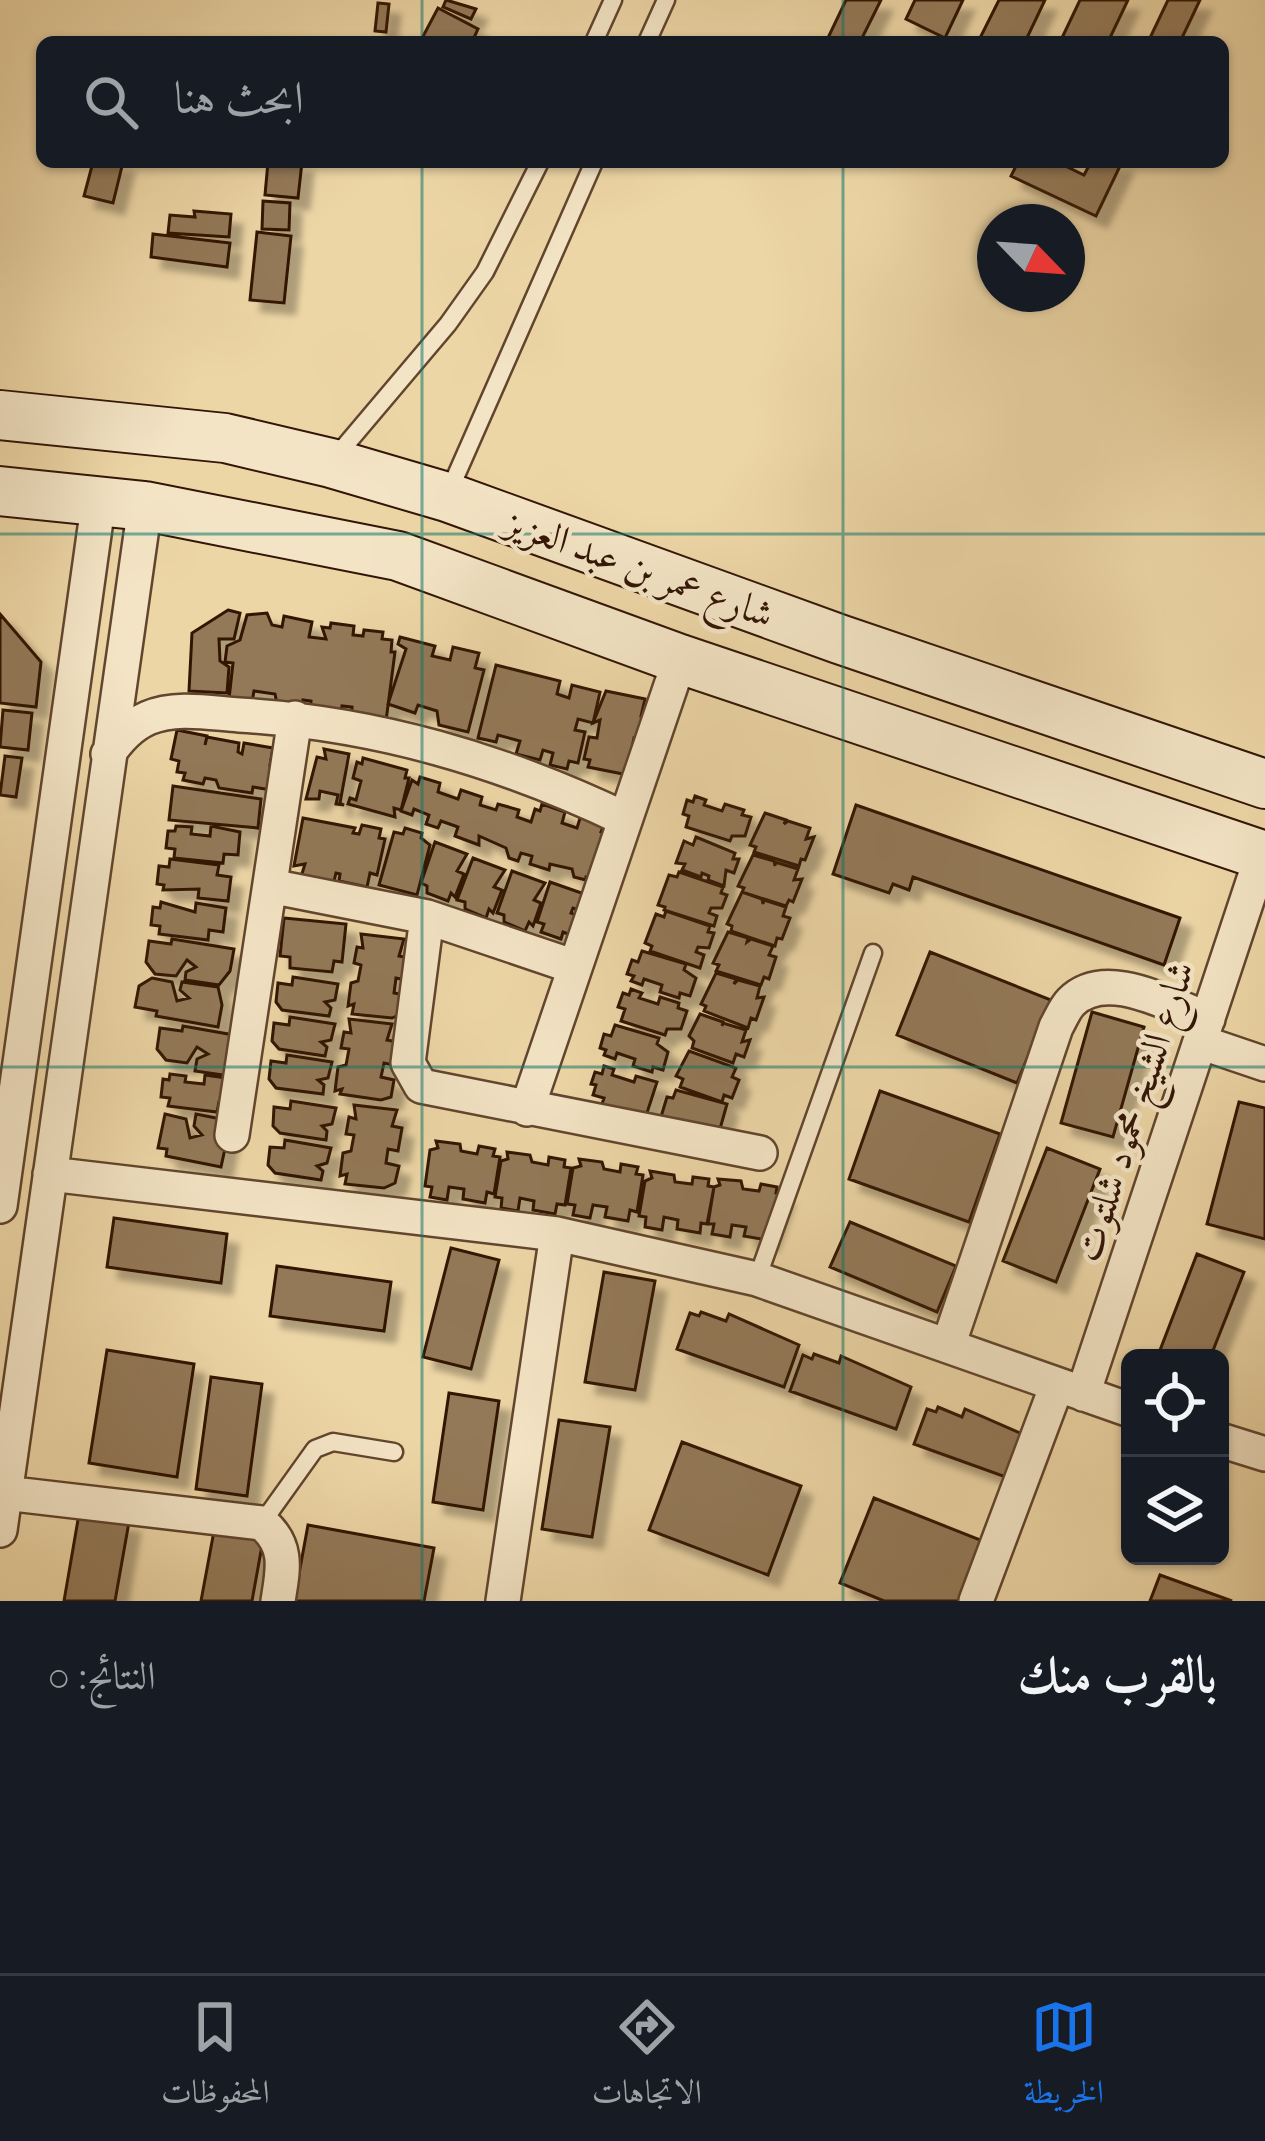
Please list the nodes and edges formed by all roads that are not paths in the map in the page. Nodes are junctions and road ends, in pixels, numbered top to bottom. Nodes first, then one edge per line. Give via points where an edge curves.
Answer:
1 (613, 0) edge
2 (666, 0) edge
3 (597, 36) edge
4 (650, 36) edge
5 (537, 168) edge
6 (591, 168) edge
7 (0, 415) edge
8 (331, 463) junction
9 (0, 490) edge
10 (447, 496) junction
11 (122, 502) junction
12 (839, 639) junction
13 (123, 657) junction
14 (680, 659) junction
15 (966, 681) junction
16 (816, 705) junction
17 (183, 711) junction
18 (295, 718) junction
19 (945, 749) junction
20 (108, 756) junction
21 (1265, 784) edge
22 (626, 819) junction
23 (1264, 855) edge
24 (270, 886) junction
25 (427, 917) junction
26 (873, 953) dead end
27 (574, 967) junction
28 (1204, 1031) junction
29 (1265, 1064) edge
30 (527, 1108) junction
31 (232, 1135) dead end
32 (760, 1153) dead end
33 (50, 1174) junction
34 (0, 1206) edge
35 (556, 1234) junction
36 (757, 1280) junction
37 (948, 1346) junction
38 (1070, 1390) junction
39 (1121, 1407) edge
40 (1229, 1442) edge
41 (394, 1452) dead end
42 (1265, 1454) edge
43 (5, 1493) junction
44 (262, 1523) junction
45 (0, 1530) edge
46 (278, 1601) edge
47 (503, 1601) edge
48 (976, 1601) edge

1 - 3 lane
2 - 4 lane
5 - 8 lane via 485,272
6 - 10 lane
7 - 8 street, شارع عمر بن عبد العزيز via 225,438
8 - 10 street, شارع عمر بن عبد العزيز
9 - 11 street, شارع عمر بن عبد العزيز
10 - 12 street, شارع عمر بن عبد العزيز
11 - 13 street
11 - 14 street, شارع عمر بن عبد العزيز via 398,556
11 - 34 street
12 - 15 street, شارع عمر بن عبد العزيز
12 - 16 street via 846,673 836,693
13 - 17 street via 147,691
13 - 20 street
14 - 16 street, شارع عمر بن عبد العزيز
14 - 22 street
15 - 19 street via 947,694 937,716
15 - 21 street, شارع عمر بن عبد العزيز
16 - 19 street, شارع عمر بن عبد العزيز
17 - 18 street
17 - 20 street via 131,728
18 - 22 street via 465,753
18 - 24 street
19 - 23 street, شارع عمر بن عبد العزيز
20 - 33 street
22 - 27 street
23 - 28 street, شارع الشيخ محمود شلتوت
24 - 25 street
24 - 31 street
25 - 27 street
25 - 30 street via 411,1072 428,1090
26 - 36 lane
27 - 30 street
28 - 29 street
28 - 37 street via 1121,988 1094,988 1070,1003
28 - 38 street, شارع الشيخ محمود شلتوت
30 - 32 street
33 - 35 street
33 - 43 street
35 - 36 street
35 - 47 street
36 - 37 street
37 - 38 street
38 - 39 street
38 - 48 street, شارع الشيخ محمود شلتوت
40 - 42 street
41 - 44 lane via 333,1442 315,1449
43 - 44 street
43 - 45 street
44 - 46 street via 284,1553

